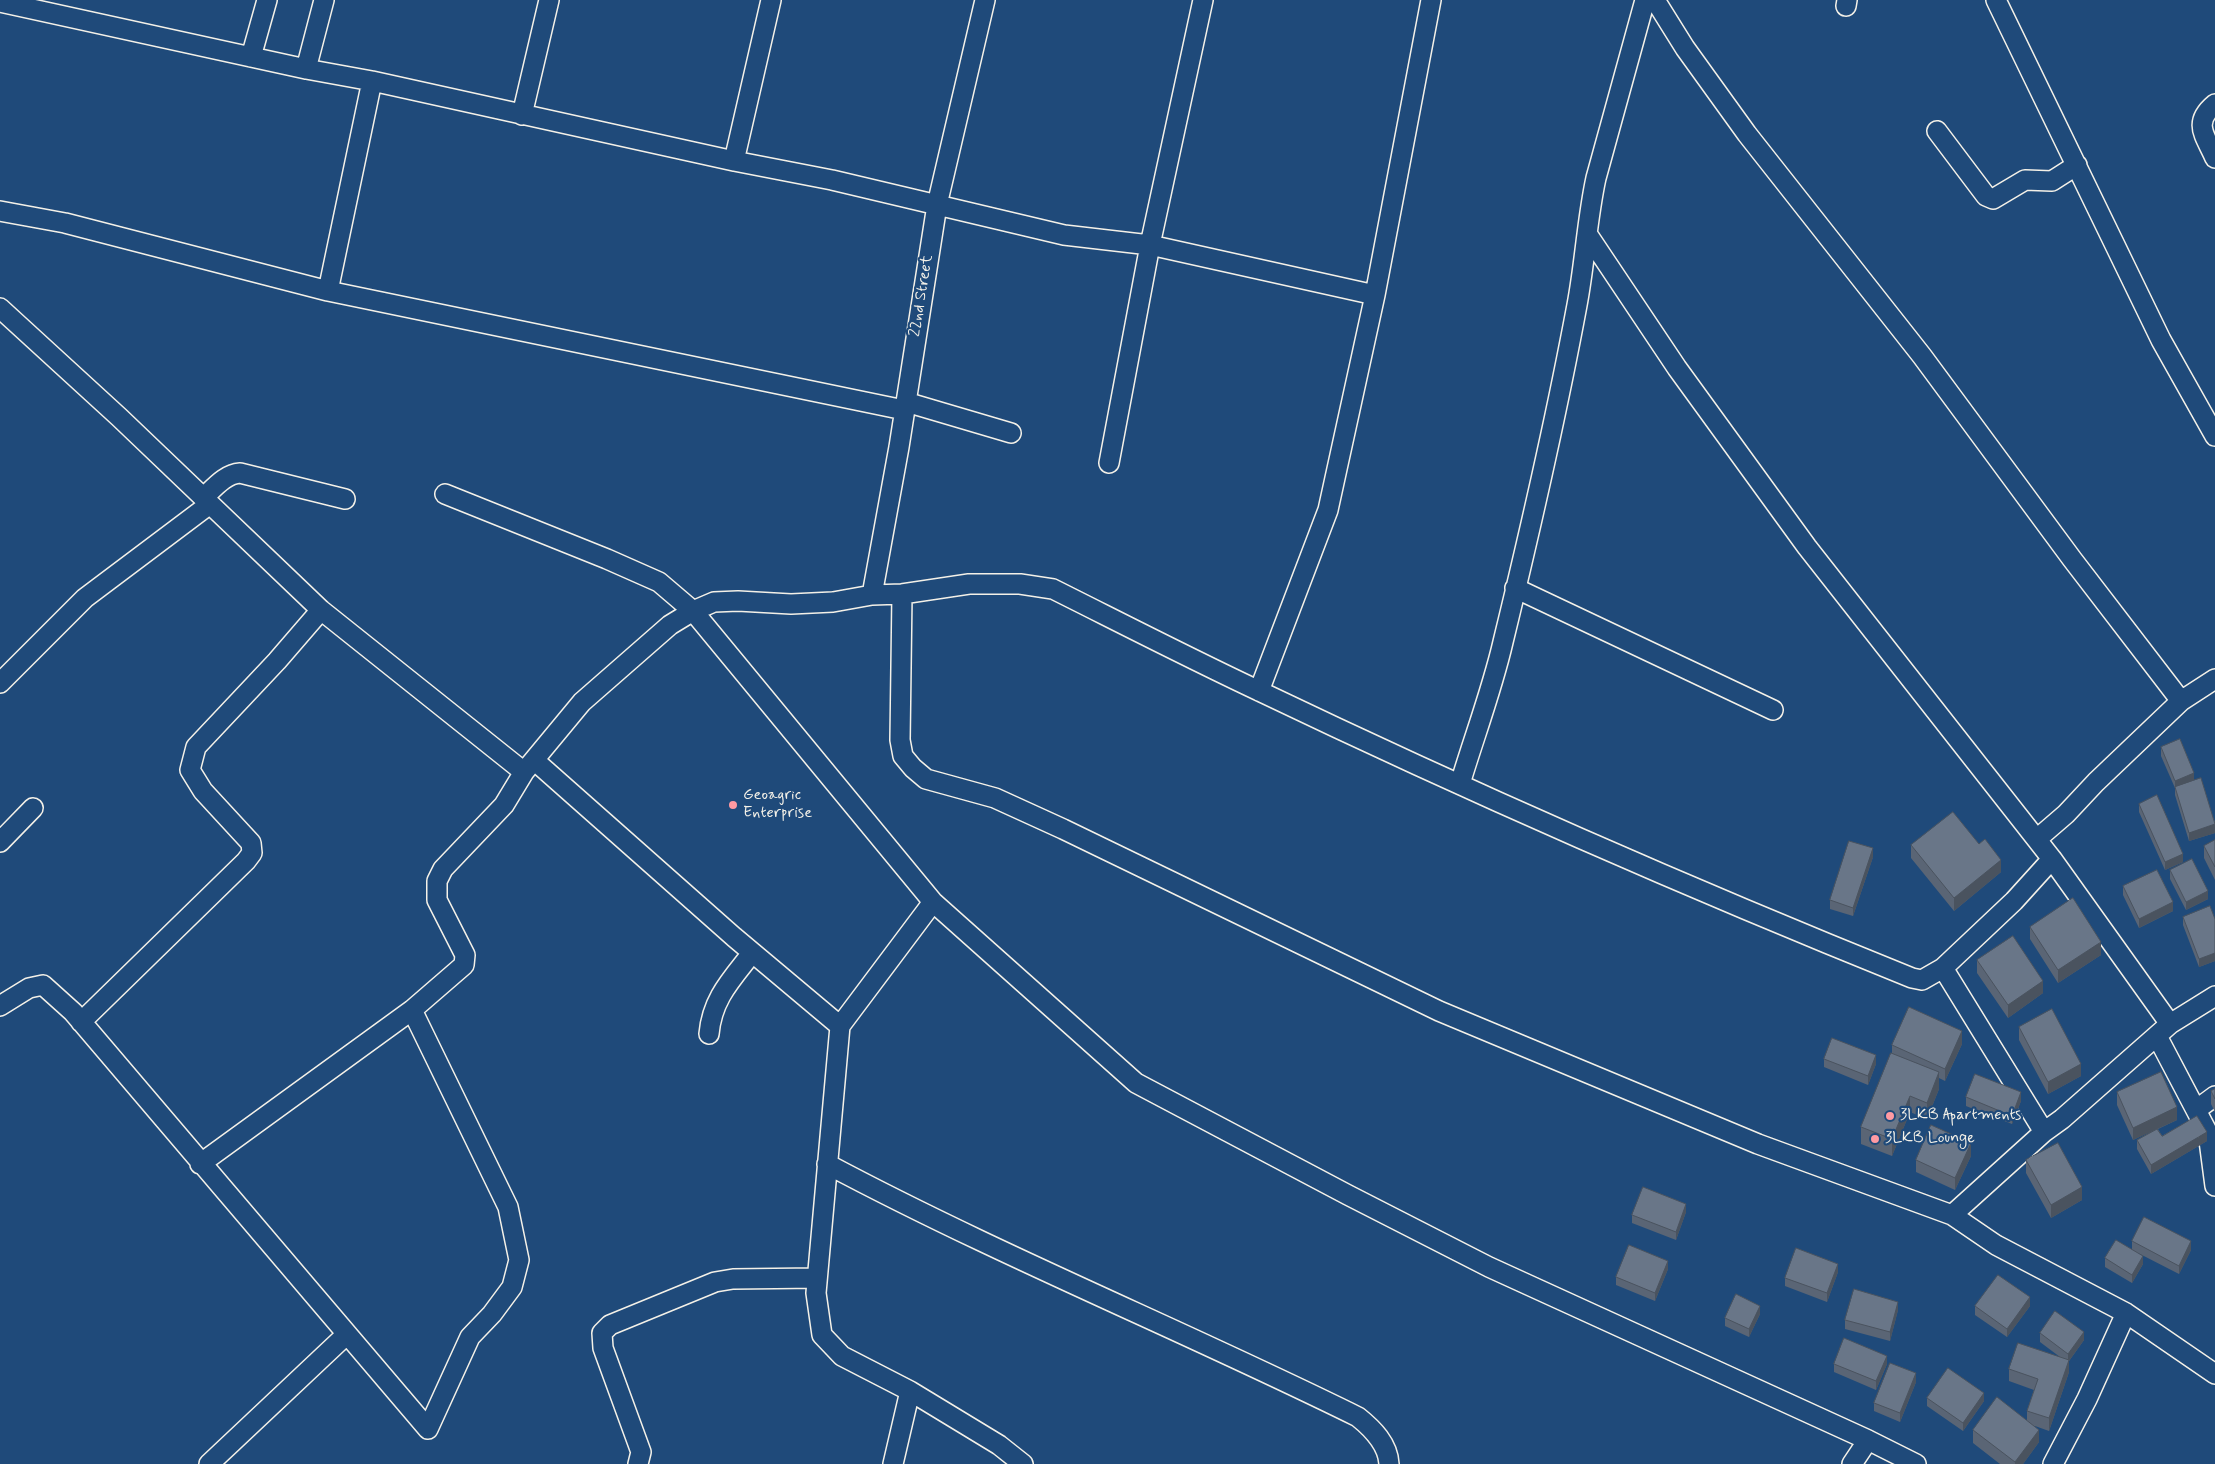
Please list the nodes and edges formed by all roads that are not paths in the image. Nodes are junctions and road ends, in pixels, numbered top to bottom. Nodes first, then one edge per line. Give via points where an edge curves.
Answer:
1 (267, 0) edge
2 (324, 0) edge
3 (549, 0) edge
4 (771, 0) edge
5 (985, 0) edge
6 (1203, 0) edge
7 (1431, 0) edge
8 (1645, 0) edge
9 (1655, 0) edge
10 (1996, 0) edge
11 (11, 2) edge
12 (251, 57) junction
13 (306, 69) junction
14 (372, 81) junction
15 (2215, 104) edge
16 (522, 115) junction
17 (1938, 131) dead end
18 (2215, 158) edge
19 (734, 161) junction
20 (2078, 165) junction
21 (937, 205) junction
22 (0, 211) edge
23 (1588, 235) junction
24 (1150, 245) junction
25 (328, 290) junction
26 (1374, 295) junction
27 (0, 308) edge
28 (905, 406) junction
29 (1011, 433) dead end
30 (2215, 436) edge
31 (1109, 463) dead end
32 (445, 494) dead end
33 (345, 499) dead end
34 (207, 501) junction
35 (1515, 588) junction
36 (902, 594) junction
37 (872, 595) junction
38 (322, 610) junction
39 (693, 612) junction
40 (2215, 679) edge
41 (0, 684) edge
42 (1259, 691) junction
43 (2181, 701) junction
44 (1773, 710) dead end
45 (529, 766) junction
46 (1460, 784) junction
47 (33, 808) dead end
48 (2037, 839) junction
49 (0, 842) edge
50 (2052, 859) junction
51 (933, 902) junction
52 (752, 953) junction
53 (1943, 968) junction
54 (2215, 996) edge
55 (0, 1006) edge
56 (412, 1010) junction
57 (81, 1022) junction
58 (840, 1026) junction
59 (2164, 1030) junction
60 (709, 1034) dead end
61 (2215, 1096) edge
62 (2196, 1110) junction
63 (2044, 1132) junction
64 (200, 1164) junction
65 (827, 1164) junction
66 (2215, 1186) edge
67 (1952, 1215) junction
68 (817, 1278) junction
69 (2126, 1313) junction
70 (346, 1335) junction
71 (2215, 1374) edge
72 (910, 1391) junction
73 (1868, 1440) junction
74 (209, 1464) edge
75 (638, 1464) edge
76 (893, 1464) edge
77 (1022, 1464) edge
78 (1389, 1464) edge
79 (1852, 1464) edge
80 (1916, 1464) edge
81 (2053, 1464) edge

1 - 12 street
2 - 13 street
3 - 16 street
4 - 19 street
5 - 21 street, 22nd Street
6 - 24 street
7 - 26 street
8 - 23 street via 1596,178
9 - 43 street via 1747,134 1922,356
10 - 20 street
11 - 12 street
12 - 13 street
13 - 14 street
14 - 16 street
14 - 25 street
15 - 18 street via 2204,112 2202,122
16 - 19 street
17 - 20 street via 1986,196 1993,199 2025,180 2052,181
19 - 21 street
20 - 30 street via 2161,340
21 - 24 street via 1064,235
21 - 28 street, 22nd Street
22 - 25 street via 65,223
23 - 35 street via 1545,462
23 - 48 street via 1677,368 1807,547
24 - 26 street
24 - 31 street
25 - 28 street
26 - 42 street via 1328,510
27 - 34 street
28 - 29 street
28 - 37 street, 22nd Street
32 - 39 street via 659,582
33 - 34 street via 240,473 226,478
34 - 38 street
34 - 41 street via 85,598
35 - 44 street
35 - 46 street via 1503,644
36 - 37 street
36 - 42 street via 969,584 1039,586
36 - 67 street via 900,740 903,756 926,779 995,798 1439,1011 1758,1144
37 - 39 street via 799,604 714,602
38 - 45 street
38 - 57 street via 196,748 190,770 203,791 251,843 252,853
39 - 45 street via 670,625 582,702
39 - 51 street
40 - 43 street
42 - 46 street
43 - 48 street
45 - 52 street
45 - 56 street via 504,805 443,869 437,881 437,900 465,955 464,965
46 - 53 street via 1595,845 1912,978 1922,980
47 - 49 street
48 - 50 street
50 - 53 street
50 - 59 street
51 - 58 street
51 - 73 street via 1136,1083 1490,1267
52 - 58 street
52 - 60 street via 715,1005
53 - 63 street
54 - 59 street
55 - 57 street via 29,988 43,985
56 - 64 street
56 - 70 street via 508,1207 519,1260 512,1287 470,1337 428,1429
57 - 64 street
58 - 65 street
59 - 62 street
59 - 63 street
61 - 62 street
62 - 66 street via 2208,1133
63 - 67 street
64 - 70 street
65 - 68 street
65 - 78 street via 912,1210 1251,1364 1358,1417 1383,1443
67 - 69 street via 1996,1245
68 - 72 street via 822,1335 842,1356
68 - 75 street via 715,1282 610,1325 602,1333 603,1348 642,1452
69 - 71 street
69 - 81 street
70 - 74 street
72 - 76 street
72 - 77 street via 999,1445
73 - 79 street
73 - 80 street

